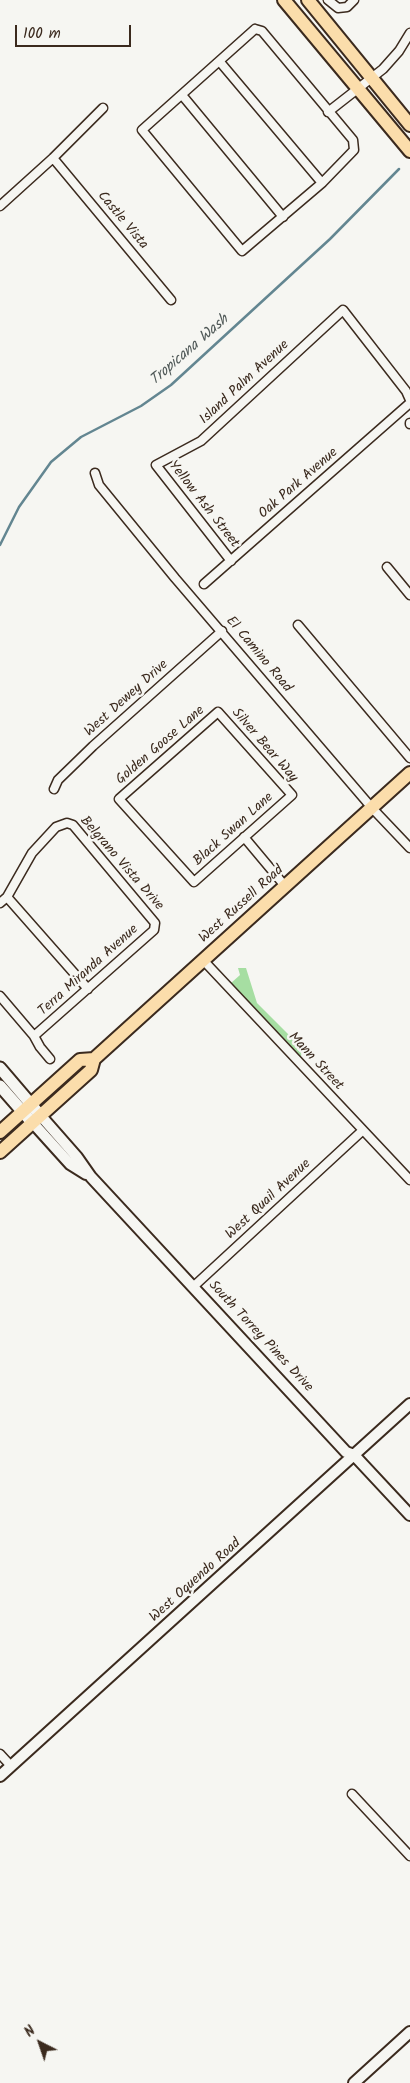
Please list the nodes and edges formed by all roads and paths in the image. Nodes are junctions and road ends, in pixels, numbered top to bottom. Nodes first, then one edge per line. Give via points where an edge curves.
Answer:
1 (284, 0) edge
2 (308, 0) edge
3 (328, 0) edge
4 (354, 0) edge
5 (410, 33) edge
6 (408, 43) edge
7 (220, 62) junction
8 (372, 78) junction
9 (359, 89) junction
10 (182, 95) junction
11 (103, 108) dead end
12 (328, 112) junction
13 (410, 125) edge
14 (410, 151) edge
15 (54, 158) junction
16 (322, 183) junction
17 (0, 206) edge
18 (282, 217) junction
19 (171, 300) dead end
20 (410, 402) edge
21 (156, 465) joint
22 (94, 473) dead end
23 (231, 560) junction
24 (387, 567) dead end
25 (204, 584) dead end
26 (410, 595) edge
27 (298, 625) dead end
28 (222, 631) junction
29 (218, 712) joint
30 (410, 758) edge
31 (410, 773) edge
32 (54, 790) dead end
33 (292, 796) joint
34 (372, 808) junction
35 (244, 838) junction
36 (410, 848) edge
37 (194, 882) joint
38 (285, 886) junction
39 (7, 897) junction
40 (0, 903) edge
41 (155, 923) joint
42 (203, 960) junction
43 (88, 989) junction
44 (0, 996) edge
45 (34, 1036) junction
46 (50, 1059) dead end
47 (94, 1059) junction
48 (0, 1068) edge
49 (0, 1086) edge
50 (27, 1108) junction
51 (37, 1119) junction
52 (362, 1131) junction
53 (0, 1132) edge
54 (0, 1152) edge
55 (410, 1180) edge
56 (193, 1287) junction
57 (410, 1404) edge
58 (354, 1455) junction
59 (410, 1515) edge
60 (0, 1754) edge
61 (11, 1766) junction
62 (0, 1776) edge
63 (352, 1794) dead end
64 (410, 1856) edge
65 (410, 2032) edge
66 (354, 2083) edge

1 - 9 main road
2 - 8 main road
3 - 4 street via 338,8 347,7
5 - 6 street
6 - 8 street
7 - 10 street
7 - 12 street via 255,29 262,31
7 - 16 street
8 - 9 street
8 - 13 main road
9 - 12 street
9 - 14 main road
10 - 18 street
10 - 18 street via 142,130 144,134 241,250 244,251
11 - 15 street
12 - 16 street via 353,140 354,150
15 - 17 street
15 - 19 street, Castle Vista
16 - 18 street
20 - 21 street, Island Palm Avenue via 406,391 343,310 201,441
20 - 23 street, Oak Park Avenue
21 - 23 street, Yellow Ash Street
22 - 28 street, El Camino Road via 99,485
23 - 25 street, Oak Park Avenue
24 - 26 street
27 - 30 street
28 - 32 street, West Dewey Drive via 93,746 58,780
28 - 34 street, El Camino Road
29 - 33 street, Silver Bear Way
29 - 37 street, Golden Goose Lane via 119,799
31 - 34 main road, West Russell Road
33 - 35 street, Black Swan Lane
34 - 36 street, El Camino Road
34 - 38 main road, West Russell Road
35 - 37 street, Black Swan Lane
35 - 38 street
38 - 42 main road, West Russell Road
39 - 40 street
39 - 41 street, Belgrano Vista Drive via 32,853 56,827 67,822 73,825
39 - 43 street
41 - 43 street, Terra Miranda Avenue via 154,930
42 - 47 main road, West Russell Road
42 - 52 street, Mann Street
43 - 45 street, Terra Miranda Avenue
44 - 45 street
45 - 46 street
47 - 50 main road, West Russell Road via 80,1060
47 - 51 main road, West Russell Road via 91,1070
48 - 50 main road, South Torrey Pines Drive
49 - 50 main road, South Torrey Pines Drive
50 - 51 main road, South Torrey Pines Drive
50 - 53 main road, West Russell Road
51 - 54 main road, West Russell Road
51 - 56 street, South Torrey Pines Drive via 70,1164 91,1177
52 - 55 street, Mann Street
52 - 56 street, West Quail Avenue
56 - 58 street, South Torrey Pines Drive via 346,1452
57 - 58 street, West Oquendo Road
58 - 59 street, South Torrey Pines Drive
58 - 61 street, West Oquendo Road
60 - 61 street
61 - 62 street, West Oquendo Road
63 - 64 street
65 - 66 street

